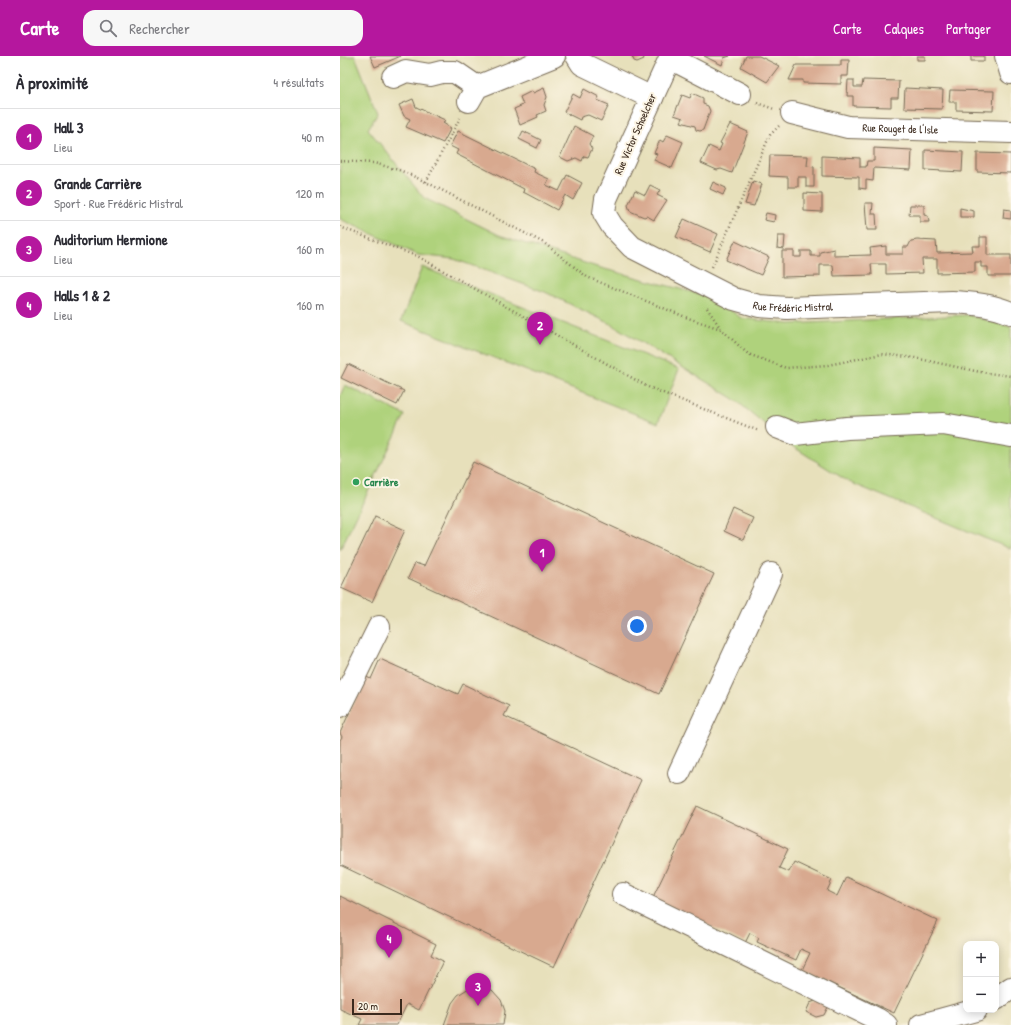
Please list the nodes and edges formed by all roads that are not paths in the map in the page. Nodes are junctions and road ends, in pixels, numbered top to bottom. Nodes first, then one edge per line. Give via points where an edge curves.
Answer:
1 (554, 56) edge
2 (577, 56) edge
3 (1006, 56) edge
4 (670, 57) edge
5 (1011, 73) edge
6 (393, 76) dead end
7 (740, 94) road end
8 (652, 98) junction
9 (792, 113) road end
10 (1011, 132) edge
11 (604, 213) joint
12 (1011, 313) edge
13 (777, 427) road end
14 (1011, 436) edge
15 (771, 574) dead end
16 (379, 626) dead end
17 (340, 706) edge
18 (679, 773) dead end
19 (623, 894) dead end
20 (1011, 988) edge
21 (999, 997) edge
22 (965, 1013) edge
23 (886, 1025) edge
24 (921, 1025) edge

1 - 6 street via 473,94 455,72 430,75 406,71
2 - 8 street via 582,64
3 - 5 street
4 - 7 street
4 - 8 street, Rue Victor Schoelcher
8 - 11 street, Rue Victor Schoelcher via 606,199
9 - 10 street, Rue Rouget de l'Isle via 848,126
11 - 12 street, Rue Frédéric Mistral via 612,226 632,247 734,300 759,306 787,308 974,303 998,307
13 - 14 street via 795,434 847,428 943,424
15 - 18 street
16 - 17 street
19 - 23 street
20 - 21 street
22 - 24 street

